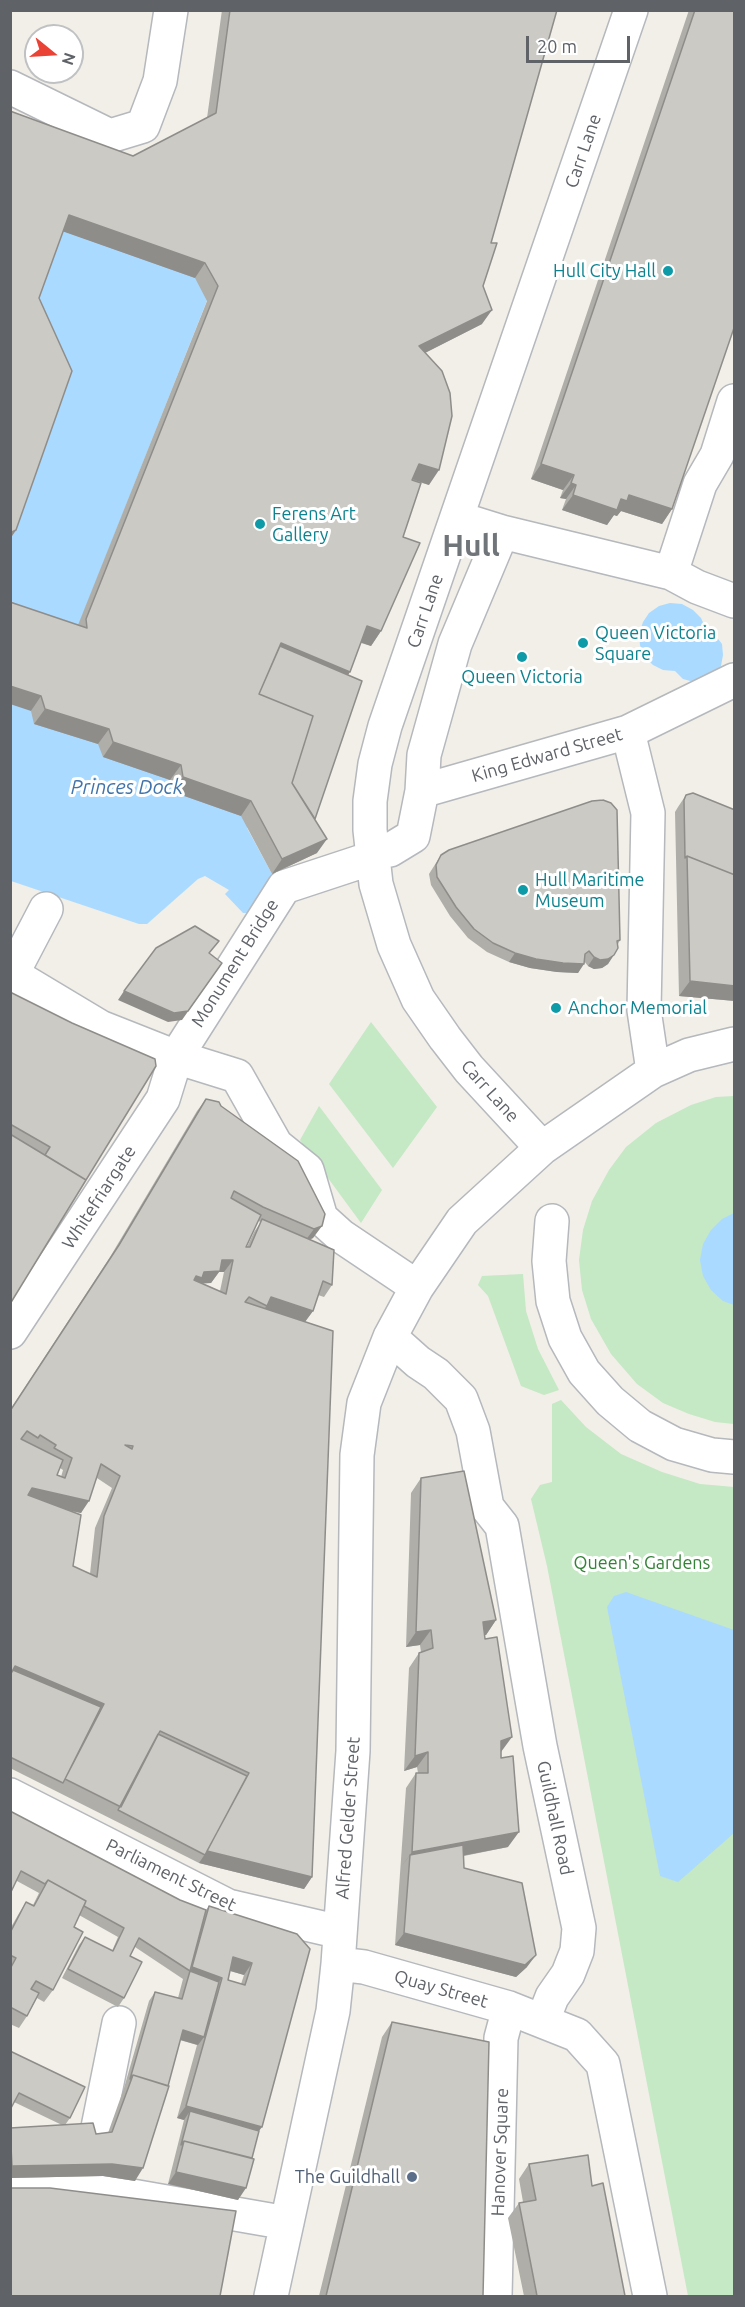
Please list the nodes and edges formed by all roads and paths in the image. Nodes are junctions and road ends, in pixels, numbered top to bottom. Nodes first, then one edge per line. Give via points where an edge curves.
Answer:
1 (171, 10) edge
2 (631, 10) edge
3 (10, 87) edge
4 (735, 401) edge
5 (726, 459) edge
6 (480, 525) junction
7 (671, 573) junction
8 (735, 601) edge
9 (735, 680) edge
10 (628, 732) junction
11 (422, 791) junction
12 (381, 854) junction
13 (46, 909) dead end
14 (11, 973) edge
15 (735, 1044) edge
16 (176, 1057) junction
17 (653, 1071) junction
18 (542, 1148) junction
19 (552, 1221) dead end
20 (417, 1287) junction
21 (10, 1332) edge
22 (390, 1337) junction
23 (735, 1457) edge
24 (10, 1795) edge
25 (340, 1932) junction
26 (338, 1964) junction
27 (508, 2008) junction
28 (543, 2020) junction
29 (119, 2024) dead end
30 (86, 2188) junction
31 (10, 2189) edge
32 (287, 2223) junction
33 (271, 2296) edge
34 (495, 2296) edge
35 (650, 2296) edge

1 - 3 street via 160,81 142,126 110,136
2 - 6 street, Carr Lane
4 - 5 street
5 - 7 street via 700,484
6 - 7 street
6 - 11 street via 455,644 424,755
6 - 12 street, Carr Lane via 385,726 370,801
7 - 8 street
9 - 10 street, King Edward Street
10 - 11 street, King Edward Street
10 - 17 street via 648,813 644,1010
11 - 12 street via 413,836
12 - 16 street, Monument Bridge via 284,887
12 - 18 street, Carr Lane via 376,884 394,945 418,999 469,1069
13 - 14 street
14 - 16 street via 100,1026
15 - 17 street, Alfred Gelder Street via 689,1055
16 - 20 street via 237,1076 276,1145 307,1170 321,1218
16 - 21 street, Whitefriargate via 163,1099
17 - 18 street, Alfred Gelder Street
18 - 20 street, Alfred Gelder Street via 462,1221
19 - 23 street via 549,1261 553,1301 566,1338 585,1372 610,1401 640,1426 674,1444
20 - 22 street, Alfred Gelder Street
22 - 25 street, Alfred Gelder Street via 364,1403 357,1455 353,1751
22 - 28 street, Guildhall Road via 461,1399 473,1431 487,1507 502,1526 540,1746 579,1928 577,1951
24 - 25 street, Parliament Street via 228,1906
25 - 26 street, Alfred Gelder Street
26 - 27 street, Quay Street
26 - 32 street, Alfred Gelder Street via 333,2012
27 - 28 street, Quay Street
27 - 34 street, Hanover Square via 501,2038
28 - 35 street via 577,2035 603,2064
29 - 30 street
30 - 31 street
30 - 32 street
32 - 33 street, Alfred Gelder Street

